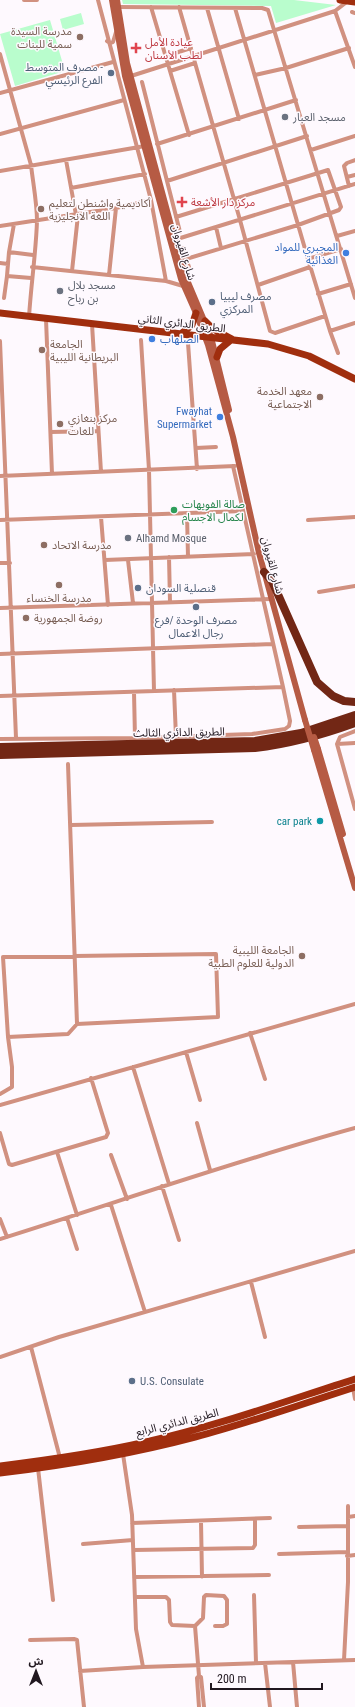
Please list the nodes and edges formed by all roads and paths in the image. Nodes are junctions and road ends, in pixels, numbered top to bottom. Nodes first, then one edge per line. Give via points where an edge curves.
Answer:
1 (24, 0) edge
2 (37, 0) edge
3 (98, 0) edge
4 (112, 0) edge
5 (117, 0) edge
6 (340, 0) edge
7 (352, 1) edge
8 (118, 7) junction
9 (151, 7) junction
10 (179, 7) junction
11 (207, 8) junction
12 (235, 8) junction
13 (335, 11) junction
14 (275, 29) junction
15 (117, 30) junction
16 (244, 39) junction
17 (107, 40) junction
18 (113, 42) junction
19 (190, 48) junction
20 (219, 48) junction
21 (349, 48) junction
22 (111, 53) junction
23 (0, 54) edge
24 (193, 55) junction
25 (166, 56) junction
26 (113, 62) junction
27 (168, 63) junction
28 (196, 63) junction
29 (2, 65) edge
30 (355, 67) edge
31 (286, 68) junction
32 (170, 71) junction
33 (255, 75) junction
34 (131, 76) junction
35 (142, 82) dead end
36 (10, 90) junction
37 (0, 94) edge
38 (124, 100) junction
39 (296, 100) junction
40 (264, 111) junction
41 (239, 119) junction
42 (214, 127) junction
43 (22, 128) junction
44 (0, 134) edge
45 (189, 134) junction
46 (307, 136) junction
47 (355, 136) edge
48 (158, 144) junction
49 (147, 146) junction
50 (275, 147) junction
51 (137, 148) junction
52 (311, 150) junction
53 (66, 160) junction
54 (355, 160) edge
55 (223, 163) junction
56 (31, 165) junction
57 (0, 171) edge
58 (317, 173) junction
59 (145, 174) junction
60 (355, 175) edge
61 (346, 177) junction
62 (167, 181) junction
63 (286, 183) junction
64 (355, 184) edge
65 (349, 186) junction
66 (71, 188) junction
67 (335, 190) junction
68 (324, 194) junction
69 (234, 199) junction
70 (151, 200) junction
71 (292, 204) junction
72 (116, 208) junction
73 (330, 214) junction
74 (76, 215) junction
75 (176, 217) junction
76 (37, 220) junction
77 (240, 220) junction
78 (14, 224) junction
79 (298, 225) junction
80 (0, 226) edge
81 (216, 227) junction
82 (355, 231) edge
83 (180, 232) dead end
84 (337, 236) junction
85 (245, 240) junction
86 (172, 241) junction
87 (183, 248) dead end
88 (221, 248) junction
89 (340, 250) junction
90 (9, 252) junction
91 (33, 255) junction
92 (186, 259) junction
93 (308, 259) junction
94 (0, 263) edge
95 (8, 264) junction
96 (32, 267) junction
97 (189, 267) dead end
98 (310, 267) junction
99 (72, 271) junction
100 (109, 275) junction
101 (7, 276) junction
102 (355, 276) edge
103 (31, 278) junction
104 (349, 278) junction
105 (166, 281) junction
106 (351, 284) junction
107 (258, 285) junction
108 (183, 286) junction
109 (318, 294) junction
110 (4, 298) dead end
111 (355, 298) edge
112 (0, 313) edge
113 (196, 313) junction
114 (324, 316) junction
115 (29, 317) junction
116 (46, 319) junction
117 (205, 321) junction
118 (355, 323) edge
119 (92, 324) junction
120 (330, 331) junction
121 (182, 333) junction
122 (208, 336) junction
123 (141, 340) dead end
124 (232, 340) junction
125 (0, 341) edge
126 (188, 343) dead end
127 (338, 353) dead end
128 (217, 357) junction
129 (355, 379) edge
130 (98, 431) junction
131 (50, 432) junction
132 (233, 437) junction
133 (216, 447) dead end
134 (196, 448) junction
135 (236, 466) junction
136 (197, 468) junction
137 (149, 470) junction
138 (101, 472) junction
139 (52, 474) junction
140 (0, 476) edge
141 (6, 476) junction
142 (243, 511) junction
143 (187, 514) junction
144 (150, 515) junction
145 (101, 517) junction
146 (355, 517) edge
147 (0, 520) edge
148 (7, 520) junction
149 (308, 520) dead end
150 (256, 554) junction
151 (188, 557) junction
152 (152, 558) junction
153 (169, 558) junction
154 (105, 560) junction
155 (128, 560) junction
156 (0, 563) edge
157 (10, 563) junction
158 (264, 572) junction
159 (355, 586) edge
160 (319, 592) dead end
161 (262, 599) junction
162 (271, 599) junction
163 (152, 602) junction
164 (170, 602) junction
165 (132, 603) junction
166 (108, 604) junction
167 (0, 608) edge
168 (11, 608) junction
169 (272, 644) junction
170 (152, 647) junction
171 (13, 653) junction
172 (0, 654) edge
173 (283, 687) junction
174 (174, 690) junction
175 (154, 691) junction
176 (134, 692) junction
177 (14, 695) junction
178 (0, 696) edge
179 (355, 702) edge
180 (355, 715) edge
181 (355, 723) edge
182 (355, 731) edge
183 (176, 737) junction
184 (16, 738) junction
185 (136, 738) junction
186 (0, 739) edge
187 (355, 743) edge
188 (337, 744) junction
189 (0, 747) edge
190 (316, 749) junction
191 (0, 755) edge
192 (68, 764) dead end
193 (350, 790) junction
194 (355, 790) edge
195 (355, 809) edge
196 (212, 822) dead end
197 (71, 825) junction
198 (355, 874) edge
199 (355, 888) edge
200 (74, 956) junction
201 (355, 1004) edge
202 (77, 1024) junction
203 (250, 1033) junction
204 (8, 1037) junction
205 (186, 1052) junction
206 (133, 1067) junction
207 (91, 1078) junction
208 (265, 1079) dead end
209 (0, 1094) edge
210 (200, 1100) dead end
211 (0, 1105) edge
212 (197, 1123) dead end
213 (355, 1128) edge
214 (0, 1133) edge
215 (57, 1152) junction
216 (111, 1156) dead end
217 (210, 1170) junction
218 (170, 1184) junction
219 (162, 1186) junction
220 (126, 1199) junction
221 (110, 1205) junction
222 (77, 1215) junction
223 (0, 1218) edge
224 (68, 1218) junction
225 (7, 1237) junction
226 (0, 1239) edge
227 (179, 1240) dead end
228 (78, 1249) dead end
229 (355, 1250) edge
230 (250, 1282) junction
231 (145, 1312) junction
232 (265, 1337) dead end
233 (31, 1346) junction
234 (0, 1356) edge
235 (355, 1379) edge
236 (354, 1388) edge
237 (355, 1399) edge
238 (179, 1438) junction
239 (123, 1454) junction
240 (60, 1458) junction
241 (0, 1466) edge
242 (38, 1468) junction
243 (0, 1473) edge
244 (348, 1506) dead end
245 (355, 1516) edge
246 (348, 1517) junction
247 (270, 1518) dead end
248 (254, 1519) junction
249 (202, 1520) junction
250 (132, 1523) junction
251 (348, 1526) junction
252 (299, 1527) dead end
253 (133, 1540) junction
254 (83, 1544) dead end
255 (202, 1549) junction
256 (134, 1550) junction
257 (279, 1554) dead end
258 (347, 1554) junction
259 (355, 1555) edge
260 (269, 1574) dead end
261 (202, 1576) junction
262 (134, 1577) junction
263 (254, 1595) dead end
264 (135, 1597) junction
265 (53, 1600) dead end
266 (195, 1626) junction
267 (215, 1626) dead end
268 (30, 1640) dead end
269 (344, 1660) junction
270 (355, 1660) edge
271 (293, 1662) junction
272 (256, 1663) junction
273 (265, 1663) junction
274 (198, 1665) junction
275 (143, 1667) junction
276 (80, 1671) junction
277 (200, 1693) junction
278 (84, 1707) edge
279 (199, 1707) edge
280 (204, 1707) edge
281 (270, 1707) edge
282 (297, 1707) edge

1 - 2 street
3 - 17 street
4 - 15 main road, شارع القيروان
5 - 8 main road, شارع القيروان
6 - 7 main road
7 - 13 street
8 - 9 street
8 - 34 main road, شارع القيروان
9 - 10 street
9 - 25 street
10 - 11 street
10 - 19 street
11 - 12 street
11 - 20 street
12 - 14 street via 267,8
12 - 16 street
13 - 14 street
13 - 21 street
14 - 16 street
14 - 31 street
15 - 18 street
15 - 49 main road, شارع القيروان via 125,76
16 - 20 street
16 - 33 street
17 - 18 street
17 - 22 street
18 - 22 street
19 - 24 street
19 - 25 street
20 - 24 street
20 - 41 street
21 - 30 street
21 - 31 street
22 - 26 street
23 - 29 street
24 - 27 street
24 - 28 street
25 - 27 street
26 - 36 street
26 - 38 street
27 - 32 street
27 - 34 street
28 - 32 street
28 - 42 street
29 - 36 street
31 - 33 street
31 - 39 street
32 - 45 street
33 - 40 street
34 - 49 main road, شارع القيروان
35 - 48 street
36 - 37 street
36 - 43 street
38 - 43 street
38 - 51 street
39 - 40 street
39 - 46 street
40 - 41 street
40 - 50 street
41 - 42 street
42 - 45 street
42 - 55 street
43 - 44 street
43 - 56 street
45 - 48 street
46 - 50 street
46 - 52 street
47 - 52 street
48 - 62 street
49 - 51 street
49 - 86 main road, شارع القيروان
50 - 55 street
50 - 63 street
51 - 53 street
51 - 59 street
52 - 58 street
53 - 56 street
53 - 66 street
54 - 61 street via 344,164
55 - 62 street
55 - 69 street
56 - 57 street
56 - 76 street
58 - 63 street
58 - 67 street via 330,171
58 - 68 street
59 - 66 street
59 - 70 street
60 - 61 street
61 - 65 street
62 - 75 street
63 - 69 street
63 - 71 street
64 - 65 street
65 - 67 street
66 - 74 street
67 - 68 street
67 - 73 street via 341,208
68 - 71 street
68 - 73 street
69 - 75 street
69 - 77 street
70 - 72 street
70 - 105 street
71 - 77 street
71 - 79 street
72 - 74 street
72 - 100 street
73 - 79 street
73 - 84 street
74 - 76 street
74 - 99 street
75 - 83 street
76 - 78 street
76 - 91 street
77 - 81 street
77 - 85 street
78 - 80 street
78 - 90 street
79 - 85 street
79 - 93 street
81 - 86 street
81 - 88 street
82 - 84 street
84 - 89 street
85 - 88 street
85 - 107 street
86 - 108 main road, شارع القيروان
86 - 117 main road, شارع القيروان
87 - 92 street
88 - 92 street
89 - 93 street
89 - 104 street
90 - 91 street
90 - 95 street
91 - 96 street
92 - 97 street
93 - 98 street
94 - 95 street
95 - 101 street
96 - 99 street
96 - 103 street
98 - 107 street
98 - 109 street
99 - 100 street
100 - 105 street
101 - 103 street
101 - 110 street
102 - 104 street
103 - 115 street
104 - 106 street
105 - 108 street
106 - 109 street
106 - 111 street
107 - 114 street via 272,333
108 - 113 main road, شارع القيروان
109 - 114 street
112 - 115 main road, الطريق الدائري الثاني
113 - 121 main road via 192,325
113 - 122 main road, شارع القيروان
114 - 120 street
115 - 116 main road, الطريق الدائري الثاني
116 - 119 main road, الطريق الدائري الثاني
116 - 131 street
117 - 122 main road, شارع القيروان
117 - 124 main road
118 - 120 street
119 - 121 main road, الطريق الدائري الثاني
119 - 130 street
120 - 127 street
121 - 122 main road, الطريق الدائري الثاني
122 - 124 main road, الطريق الدائري الثاني
122 - 128 main road, شارع القيروان
122 - 132 main road, شارع القيروان
123 - 137 street
124 - 128 main road via 220,349
124 - 129 main road, الطريق الدائري الثاني via 294,350
125 - 141 street
126 - 134 street
128 - 132 main road, شارع القيروان
130 - 131 street
130 - 138 street
131 - 139 street
132 - 135 main road, شارع القيروان
133 - 134 street
134 - 136 street
135 - 136 street
135 - 142 street
135 - 150 main road, شارع القيروان
136 - 137 street
137 - 138 street
137 - 144 street
138 - 139 street
139 - 141 street
140 - 141 street
141 - 148 street
142 - 143 street
142 - 150 street
143 - 144 street
143 - 151 street
144 - 145 street
144 - 152 street
145 - 148 street
145 - 154 street
146 - 149 street
147 - 148 street
148 - 157 street
150 - 151 street
150 - 158 main road, شارع القيروان
150 - 161 street
151 - 153 street
152 - 153 street
152 - 155 street
152 - 163 street
153 - 164 street
154 - 155 street
154 - 166 street
155 - 165 street
156 - 157 street
157 - 168 street
158 - 162 main road, شارع القيروان
158 - 179 highway via 272,581 317,682 333,696
159 - 160 street
161 - 162 street
161 - 164 street
161 - 169 street
162 - 190 main road, شارع القيروان, bridge via 293,681
163 - 164 street
163 - 165 street
163 - 170 street
165 - 166 street
166 - 168 street
167 - 168 street
168 - 171 street
169 - 170 street
169 - 173 street
170 - 171 street
170 - 175 street
171 - 172 street
171 - 177 street
173 - 174 street
173 - 183 street via 290,721 285,729 252,734
174 - 175 street
174 - 183 street
175 - 176 street
176 - 177 street
176 - 185 street
177 - 178 street
177 - 184 street
180 - 189 highway, الطريق الدائري الثالث via 301,733 255,741
181 - 191 highway, الطريق الدائري الثالث via 293,742 255,748
182 - 188 street via 340,737
183 - 185 street
184 - 185 street
184 - 186 street
187 - 188 street
188 - 193 street
190 - 198 main road, شارع القيروان
190 - 199 main road, شارع القيروان
192 - 197 street
193 - 194 street
193 - 195 street
196 - 197 street
197 - 200 street
200 - 202 street
200 - 202 street via 216,954 218,1017
200 - 204 street via 3,957
201 - 203 street
202 - 204 street via 68,1034
203 - 205 street
203 - 208 street
204 - 209 street via 12,1087
205 - 206 street
205 - 210 street
206 - 207 street
206 - 218 street
207 - 211 street
207 - 215 street via 108,1136
212 - 217 street
213 - 217 street
214 - 215 street via 10,1165
215 - 222 street
216 - 220 street
217 - 218 street
218 - 219 street
219 - 220 street
219 - 227 street
220 - 221 street
221 - 222 street
221 - 231 street
222 - 224 street
223 - 225 street
224 - 225 street
224 - 228 street
225 - 226 street
229 - 230 street
230 - 231 street
230 - 232 street
231 - 233 street
233 - 234 street
233 - 240 street
235 - 238 main road, الطريق الدائري الرابع
236 - 237 street
236 - 238 main road, الطريق الدائري الرابع
238 - 239 main road, الطريق الدائري الرابع
238 - 240 main road, الطريق الدائري الرابع
239 - 242 main road, الطريق الدائري الرابع
239 - 250 street
240 - 241 main road, الطريق الدائري الرابع
242 - 243 main road, الطريق الدائري الرابع
242 - 265 street
244 - 246 street
245 - 246 street
246 - 251 street
247 - 248 street
248 - 249 street
248 - 255 street via 253,1548
249 - 250 street
249 - 255 street
250 - 253 street
251 - 252 street
251 - 258 street
253 - 254 street
253 - 256 street
255 - 256 street
255 - 261 street
256 - 262 street
257 - 258 street
258 - 259 street
258 - 269 street
260 - 261 street
261 - 262 street
262 - 264 street
263 - 272 street
264 - 266 street via 166,1597 169,1600 172,1625
264 - 275 street via 136,1629
266 - 267 street via 203,1618 204,1597 224,1596 227,1600 227,1624
266 - 274 street
268 - 276 street via 76,1639
269 - 270 street
269 - 271 street
271 - 273 street
271 - 282 street
272 - 273 street
272 - 274 street
273 - 281 street
274 - 275 street
274 - 277 street
275 - 276 street
276 - 278 street
277 - 279 street
277 - 280 street

